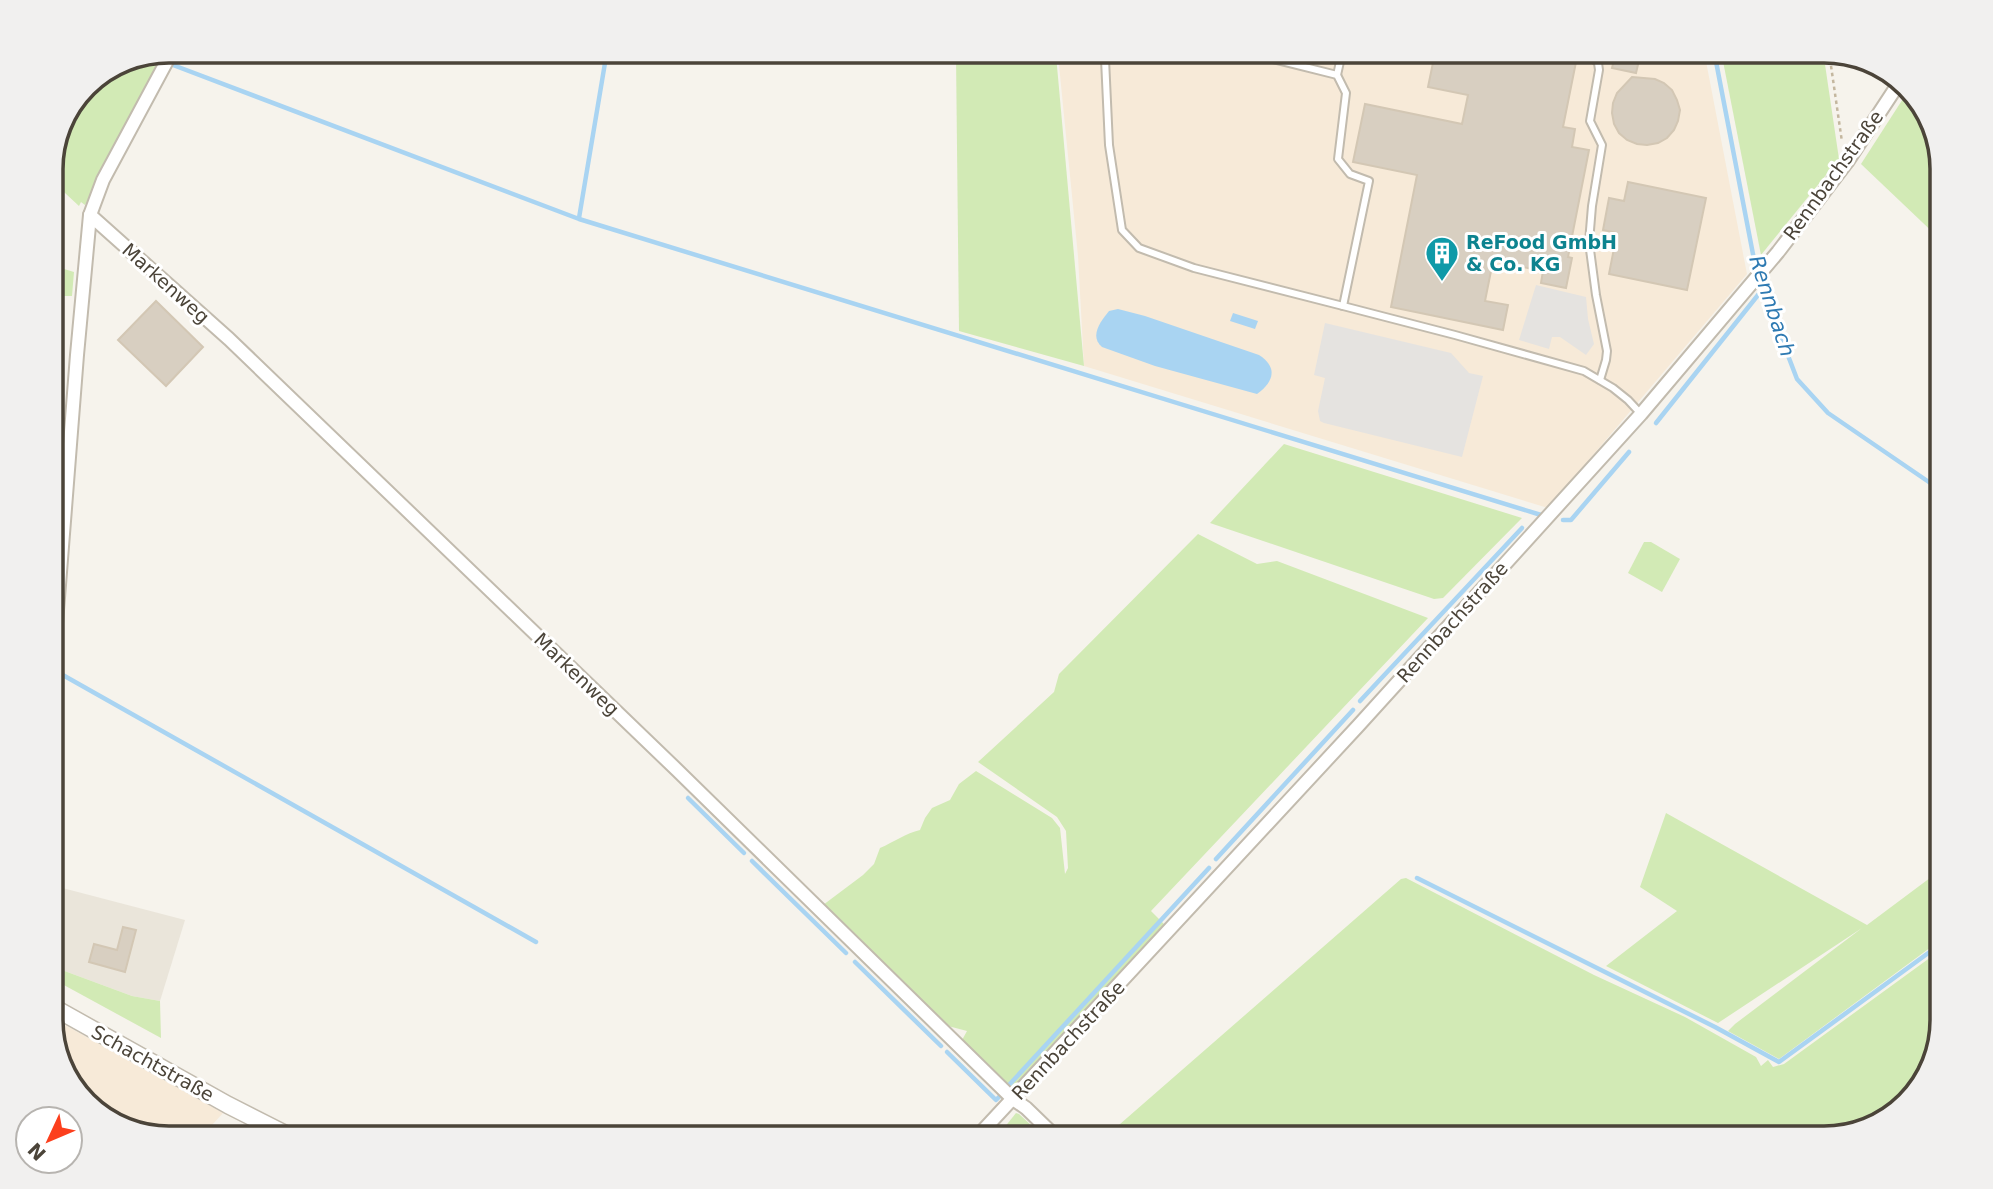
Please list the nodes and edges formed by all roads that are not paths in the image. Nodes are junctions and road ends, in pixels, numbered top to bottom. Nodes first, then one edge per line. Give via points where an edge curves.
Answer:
1 (166, 63) edge
2 (1105, 63) edge
3 (1290, 63) edge
4 (1340, 63) edge
5 (1598, 63) edge
6 (1337, 75) junction
7 (1894, 90) edge
8 (90, 215) junction
9 (1343, 306) junction
10 (1600, 380) junction
11 (1641, 414) junction
12 (63, 534) edge
13 (63, 1013) edge
14 (1013, 1099) junction
15 (270, 1126) edge
16 (987, 1126) edge
17 (1045, 1126) edge

1 - 8 street via 103,180
2 - 9 lane via 1109,145 1122,230 1139,248 1194,268
3 - 6 lane
4 - 6 lane
5 - 10 lane via 1590,121 1602,145 1589,242 1607,351
6 - 9 lane via 1346,93 1338,159 1350,174 1369,181
7 - 11 street, Rennbachstraße via 1847,162 1777,252
8 - 12 street
8 - 14 street, Markenweg via 229,339
9 - 10 lane via 1558,363
10 - 11 lane
11 - 14 street, Rennbachstraße
13 - 15 street, Schachtstraße
14 - 16 street, Rennbachstraße
14 - 17 street, Markenweg

